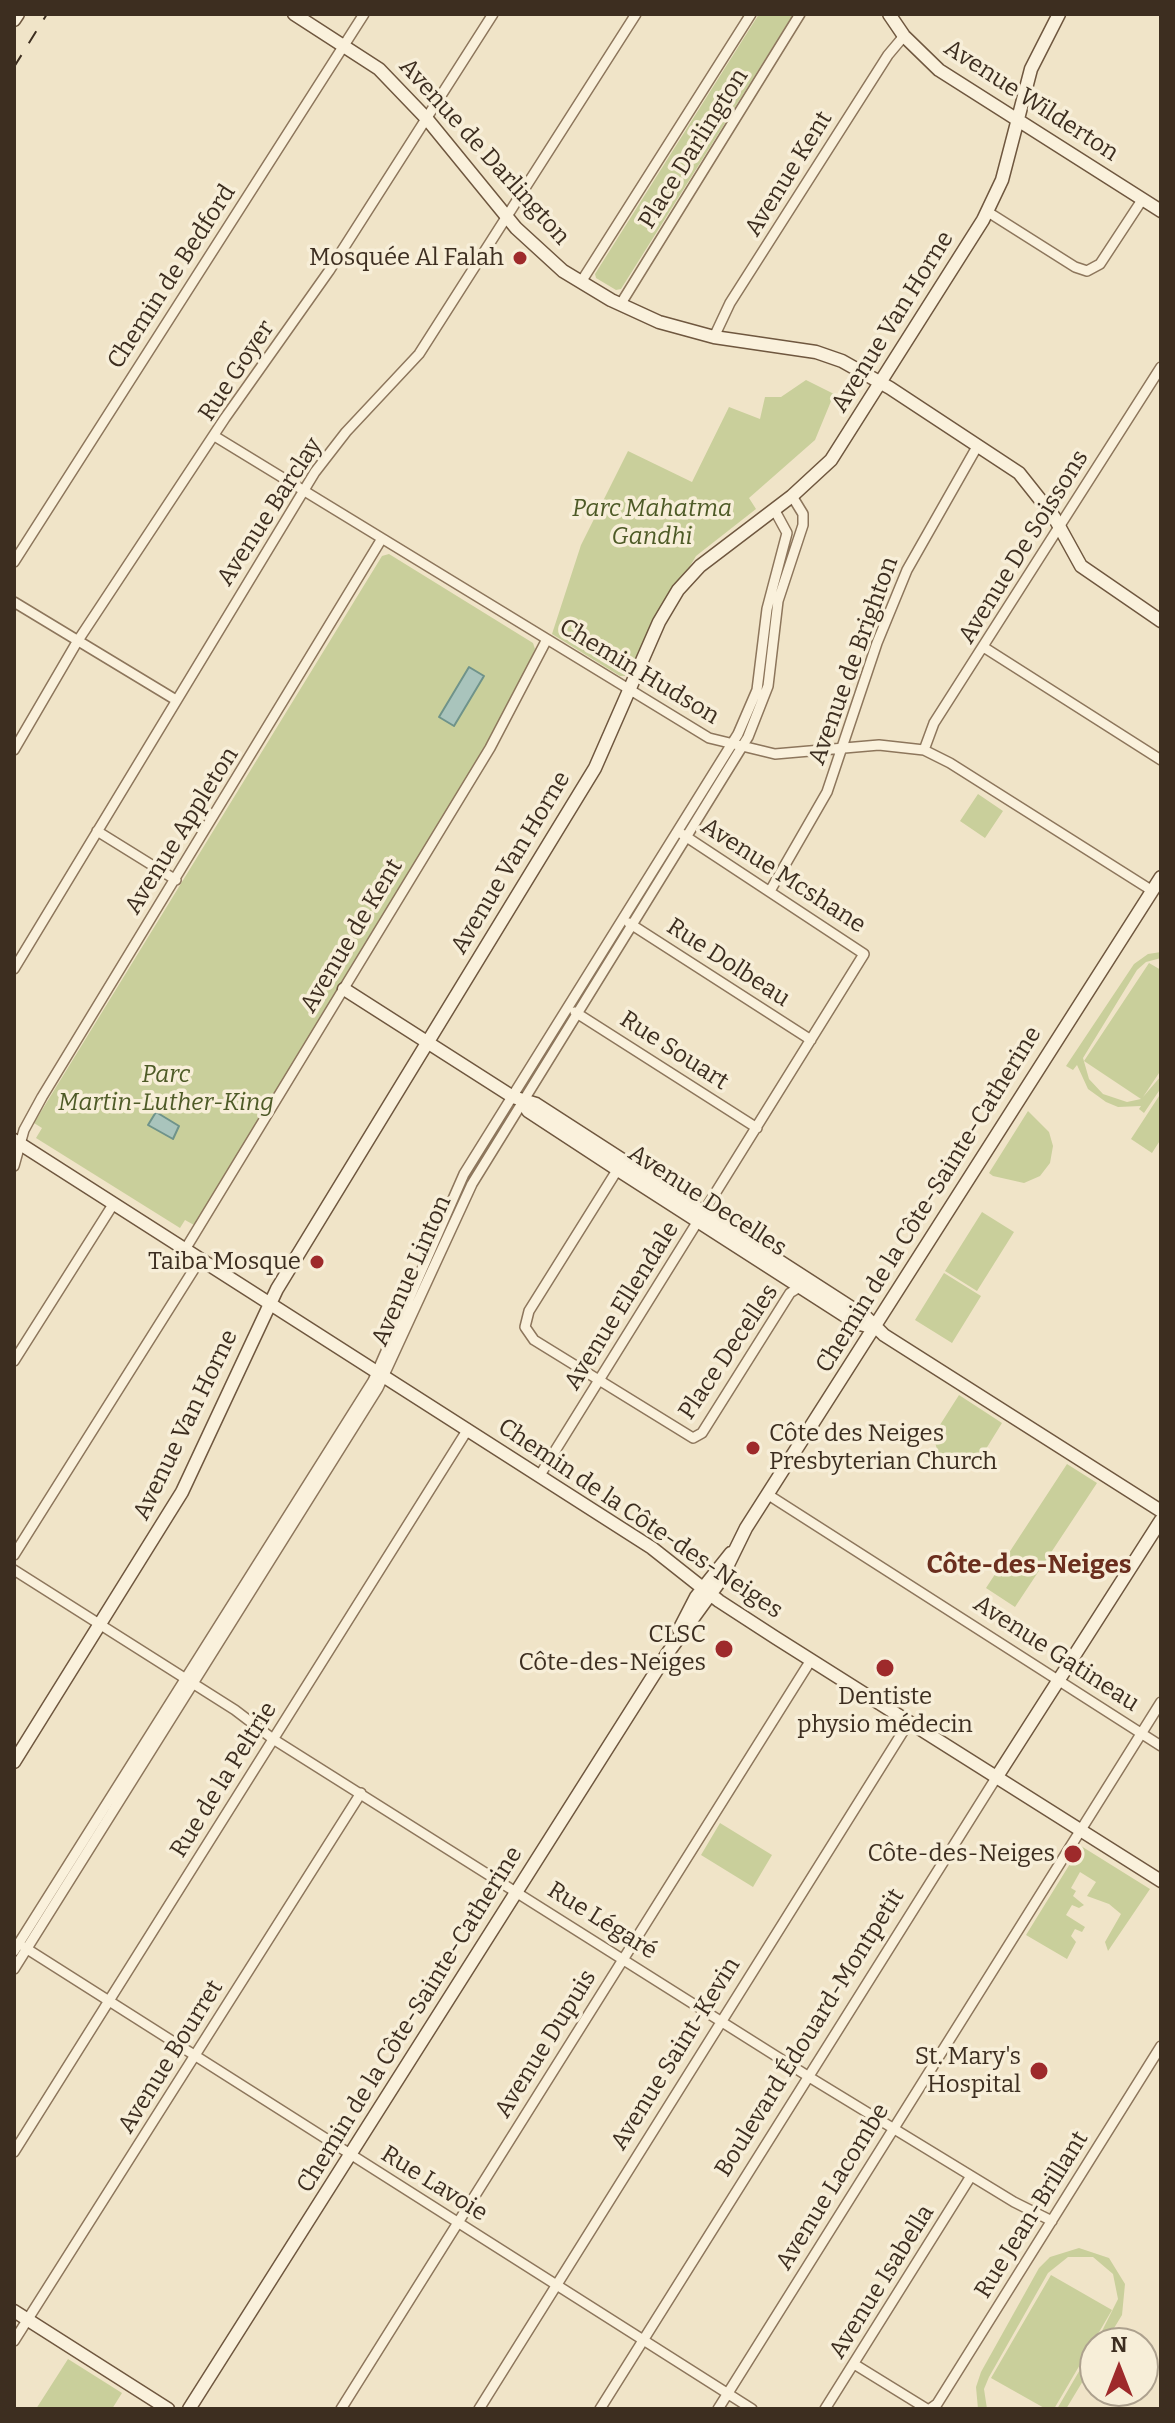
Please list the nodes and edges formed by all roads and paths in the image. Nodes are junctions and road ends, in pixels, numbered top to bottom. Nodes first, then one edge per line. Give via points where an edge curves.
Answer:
1 (18, 14) edge
2 (294, 14) edge
3 (364, 14) edge
4 (493, 14) edge
5 (636, 14) edge
6 (751, 14) edge
7 (800, 14) edge
8 (889, 14) edge
9 (1056, 15) edge
10 (14, 20) edge
11 (904, 36) junction
12 (344, 45) junction
13 (427, 119) junction
14 (1018, 122) junction
15 (1142, 200) junction
16 (1161, 211) edge
17 (988, 212) junction
18 (505, 216) junction
19 (581, 282) junction
20 (620, 305) junction
21 (714, 337) junction
22 (1161, 367) edge
23 (880, 382) junction
24 (216, 437) junction
25 (978, 445) junction
26 (303, 491) junction
27 (792, 496) junction
28 (774, 509) junction
29 (1059, 528) junction
30 (381, 540) junction
31 (14, 562) edge
32 (783, 564) junction
33 (14, 602) edge
34 (1161, 621) edge
35 (546, 641) junction
36 (77, 642) junction
37 (985, 648) junction
38 (630, 692) junction
39 (176, 700) junction
40 (731, 746) junction
41 (742, 748) junction
42 (841, 749) junction
43 (14, 750) edge
44 (924, 750) junction
45 (1161, 760) edge
46 (97, 831) junction
47 (682, 835) junction
48 (1161, 877) edge
49 (176, 880) junction
50 (1151, 890) junction
51 (770, 891) junction
52 (624, 919) junction
53 (633, 926) junction
54 (864, 954) joint
55 (14, 969) edge
56 (344, 989) junction
57 (574, 1010) junction
58 (811, 1040) junction
59 (428, 1042) junction
60 (518, 1099) junction
61 (757, 1128) junction
62 (18, 1142) edge
63 (14, 1166) edge
64 (620, 1166) junction
65 (114, 1203) junction
66 (701, 1217) junction
67 (186, 1248) junction
68 (201, 1258) junction
69 (805, 1283) junction
70 (271, 1302) junction
71 (875, 1328) junction
72 (14, 1361) edge
73 (381, 1373) junction
74 (598, 1381) junction
75 (468, 1429) junction
76 (540, 1475) junction
77 (767, 1494) junction
78 (1161, 1511) edge
79 (1161, 1520) edge
80 (14, 1555) edge
81 (14, 1570) edge
82 (707, 1591) junction
83 (100, 1624) junction
84 (811, 1660) junction
85 (189, 1681) junction
86 (1059, 1681) junction
87 (1161, 1702) edge
88 (909, 1722) junction
89 (1141, 1733) junction
90 (273, 1739) junction
91 (1161, 1746) edge
92 (14, 1762) edge
93 (996, 1778) junction
94 (361, 1793) junction
95 (1080, 1830) junction
96 (1161, 1881) edge
97 (516, 1892) junction
98 (18, 1946) edge
99 (623, 1959) junction
100 (14, 1969) edge
101 (108, 2001) junction
102 (722, 2022) junction
103 (1161, 2046) edge
104 (194, 2056) junction
105 (809, 2077) junction
106 (894, 2128) junction
107 (14, 2152) edge
108 (350, 2154) junction
109 (971, 2176) junction
110 (1052, 2221) junction
111 (458, 2223) junction
112 (556, 2286) junction
113 (14, 2311) edge
114 (29, 2320) junction
115 (14, 2341) edge
116 (643, 2341) junction
117 (854, 2364) junction
118 (727, 2394) junction
119 (931, 2407) edge
120 (168, 2409) edge
121 (189, 2409) edge
122 (341, 2409) edge
123 (479, 2409) edge
124 (600, 2409) edge
125 (718, 2409) edge
126 (752, 2409) edge
127 (825, 2409) edge

1 - 10 main road
2 - 12 main road, Avenue de Darlington
3 - 12 street, Chemin de Bedford
4 - 13 street, Rue Goyer
5 - 18 street, Avenue Barclay
6 - 19 street, Place Darlington
7 - 20 street, Place Darlington
8 - 11 main road, Avenue Wilderton
9 - 14 main road, Avenue Van Horne via 1031,69
11 - 14 main road, Avenue Wilderton via 939,70
11 - 21 street, Avenue Kent via 730,303
12 - 13 main road, Avenue de Darlington via 379,69
12 - 31 street, Chemin de Bedford
13 - 18 main road, Avenue de Darlington
13 - 24 street, Rue Goyer
14 - 15 main road, Avenue Wilderton
14 - 17 main road, Avenue Van Horne
15 - 16 main road, Avenue Wilderton
15 - 17 street via 1105,259 1087,271
17 - 23 main road, Avenue Van Horne
18 - 19 main road, Avenue de Darlington
18 - 26 street, Avenue Barclay via 419,354 346,432
19 - 20 main road, Avenue de Darlington
20 - 21 main road, Avenue de Darlington
21 - 23 main road, Avenue de Darlington via 816,352
22 - 29 street, Avenue De Soissons
23 - 25 main road, Avenue de Darlington
23 - 27 main road, Avenue Van Horne via 831,460
24 - 26 street, Chemin Hudson
24 - 36 street, Rue Goyer
25 - 29 main road, Avenue de Darlington via 1028,482
25 - 42 street, Avenue de Brighton via 907,570
26 - 30 street, Chemin Hudson
26 - 39 street, Avenue Barclay
27 - 28 main road, Avenue Van Horne
27 - 32 street, Avenue Linton via 803,525
28 - 32 street, Avenue Linton via 787,533
28 - 38 main road, Avenue Van Horne via 678,590
29 - 34 main road, Avenue de Darlington via 1089,574
29 - 37 street, Avenue De Soissons
30 - 35 street, Chemin Hudson
30 - 49 street, Avenue Appleton
32 - 40 street, Avenue Linton via 767,609 757,690
32 - 41 street, Avenue Linton via 768,686
33 - 36 street
35 - 38 street, Chemin Hudson
35 - 56 street, Avenue de Kent via 490,748
36 - 39 street
36 - 43 street, Rue Goyer
37 - 44 street, Avenue De Soissons via 934,723
37 - 45 street
38 - 40 street, Chemin Hudson via 700,734
38 - 59 main road, Avenue Van Horne via 595,768
39 - 46 street, Avenue Barclay
40 - 41 street, Chemin Hudson
40 - 47 street, Avenue Linton
41 - 42 street, Chemin Hudson via 775,754
41 - 47 street, Avenue Linton
42 - 44 street, Chemin Hudson via 879,745
42 - 51 street, Avenue de Brighton via 822,804
44 - 50 street, Chemin Hudson
46 - 49 street
46 - 55 street, Avenue Barclay
47 - 51 street, Avenue Mcshane
47 - 52 street, Avenue Linton
47 - 53 street, Avenue Linton
48 - 50 main road, Chemin de la Côte-Sainte-Catherine
49 - 62 street, Avenue Appleton
50 - 71 main road, Chemin de la Côte-Sainte-Catherine
51 - 54 street, Avenue Mcshane
52 - 53 street, Rue Dolbeau
52 - 57 street, Avenue Linton
53 - 57 street, Avenue Linton
53 - 58 street, Rue Dolbeau
54 - 58 street, Avenue Ellendale
56 - 59 main road, Avenue Decelles
56 - 67 street, Avenue de Kent
57 - 60 street, Avenue Linton
57 - 61 street, Rue Souart
58 - 61 street, Avenue Ellendale
59 - 60 main road, Avenue Decelles
59 - 70 main road, Avenue Van Horne
60 - 64 main road, Avenue Decelles via 528,1111
60 - 73 street, Avenue Linton via 464,1174
61 - 66 street, Avenue Ellendale
62 - 63 street, Avenue Appleton
62 - 65 main road, Chemin de la Côte-des-Neiges
64 - 66 main road, Avenue Decelles
64 - 74 street, Place Decelles via 525,1321 534,1340
65 - 67 main road, Chemin de la Côte-des-Neiges
65 - 72 street
66 - 69 main road, Avenue Decelles
66 - 74 street, Avenue Ellendale
67 - 68 main road, Chemin de la Côte-des-Neiges
68 - 70 main road, Chemin de la Côte-des-Neiges
68 - 80 street
69 - 71 main road, Avenue Decelles via 861,1325
69 - 74 street, Place Decelles via 790,1293 698,1437 683,1435
70 - 73 main road, Chemin de la Côte-des-Neiges
70 - 83 main road, Avenue Van Horne via 186,1483
71 - 77 main road, Chemin de la Côte-Sainte-Catherine
71 - 78 main road, Avenue Decelles
73 - 75 main road, Chemin de la Côte-des-Neiges
73 - 85 street, Avenue Linton
74 - 76 street, Avenue Ellendale
75 - 76 main road, Chemin de la Côte-des-Neiges
75 - 90 street, Rue de la Peltrie
76 - 82 main road, Chemin de la Côte-des-Neiges via 660,1553
77 - 82 main road, Chemin de la Côte-Sainte-Catherine
77 - 86 street, Avenue Gatineau
79 - 86 main road, Boulevard Édouard-Montpetit
81 - 83 street, Rue Légaré
82 - 84 main road, Chemin de la Côte-des-Neiges
82 - 97 main road, Chemin de la Côte-Sainte-Catherine
83 - 85 street, Rue Légaré
83 - 92 main road, Avenue Van Horne
84 - 88 main road, Chemin de la Côte-des-Neiges
84 - 99 street, Avenue Dupuis
85 - 90 street, Rue Légaré
85 - 98 street, Avenue Linton
86 - 89 street, Avenue Gatineau
86 - 93 main road, Boulevard Édouard-Montpetit
87 - 89 street, Avenue Lacombe
88 - 93 main road, Chemin de la Côte-des-Neiges
88 - 102 street, Avenue Saint-Kevin
89 - 91 street, Avenue Gatineau
89 - 95 street, Avenue Lacombe
90 - 94 street, Rue Légaré
90 - 101 street, Rue de la Peltrie
93 - 95 main road, Chemin de la Côte-des-Neiges
93 - 105 street, Boulevard Édouard-Montpetit
94 - 97 street, Rue Légaré
94 - 104 street, Avenue Bourret
95 - 96 main road, Chemin de la Côte-des-Neiges
95 - 106 street, Avenue Lacombe
97 - 99 street, Rue Légaré
97 - 108 main road, Chemin de la Côte-Sainte-Catherine
98 - 100 street, Avenue Linton
98 - 101 street, Rue Lavoie
99 - 102 street, Rue Légaré
99 - 111 street, Avenue Dupuis
101 - 104 street, Rue Lavoie
101 - 107 street, Rue de la Peltrie
102 - 105 street, Rue Légaré
102 - 112 street, Avenue Saint-Kevin
103 - 110 street, Rue Jean-Brillant
104 - 108 street, Rue Lavoie
104 - 114 street, Avenue Bourret
105 - 106 street, Rue Légaré
105 - 116 street, Boulevard Édouard-Montpetit
106 - 109 street, Rue Légaré
106 - 118 street, Avenue Lacombe
108 - 111 street, Rue Lavoie
108 - 121 main road, Chemin de la Côte-Sainte-Catherine
109 - 110 street, Rue Légaré
109 - 117 street, Avenue Isabella
110 - 119 street, Rue Jean-Brillant
111 - 112 street, Rue Lavoie
111 - 122 street, Avenue Dupuis
112 - 116 street, Rue Lavoie
112 - 123 street, Avenue Saint-Kevin
113 - 114 main road
114 - 115 street, Avenue Bourret
114 - 120 main road
116 - 118 street, Rue Lavoie
116 - 124 street, Boulevard Édouard-Montpetit
117 - 119 street
117 - 127 street, Avenue Isabella
118 - 125 street, Avenue Lacombe
118 - 126 street, Rue Lavoie

